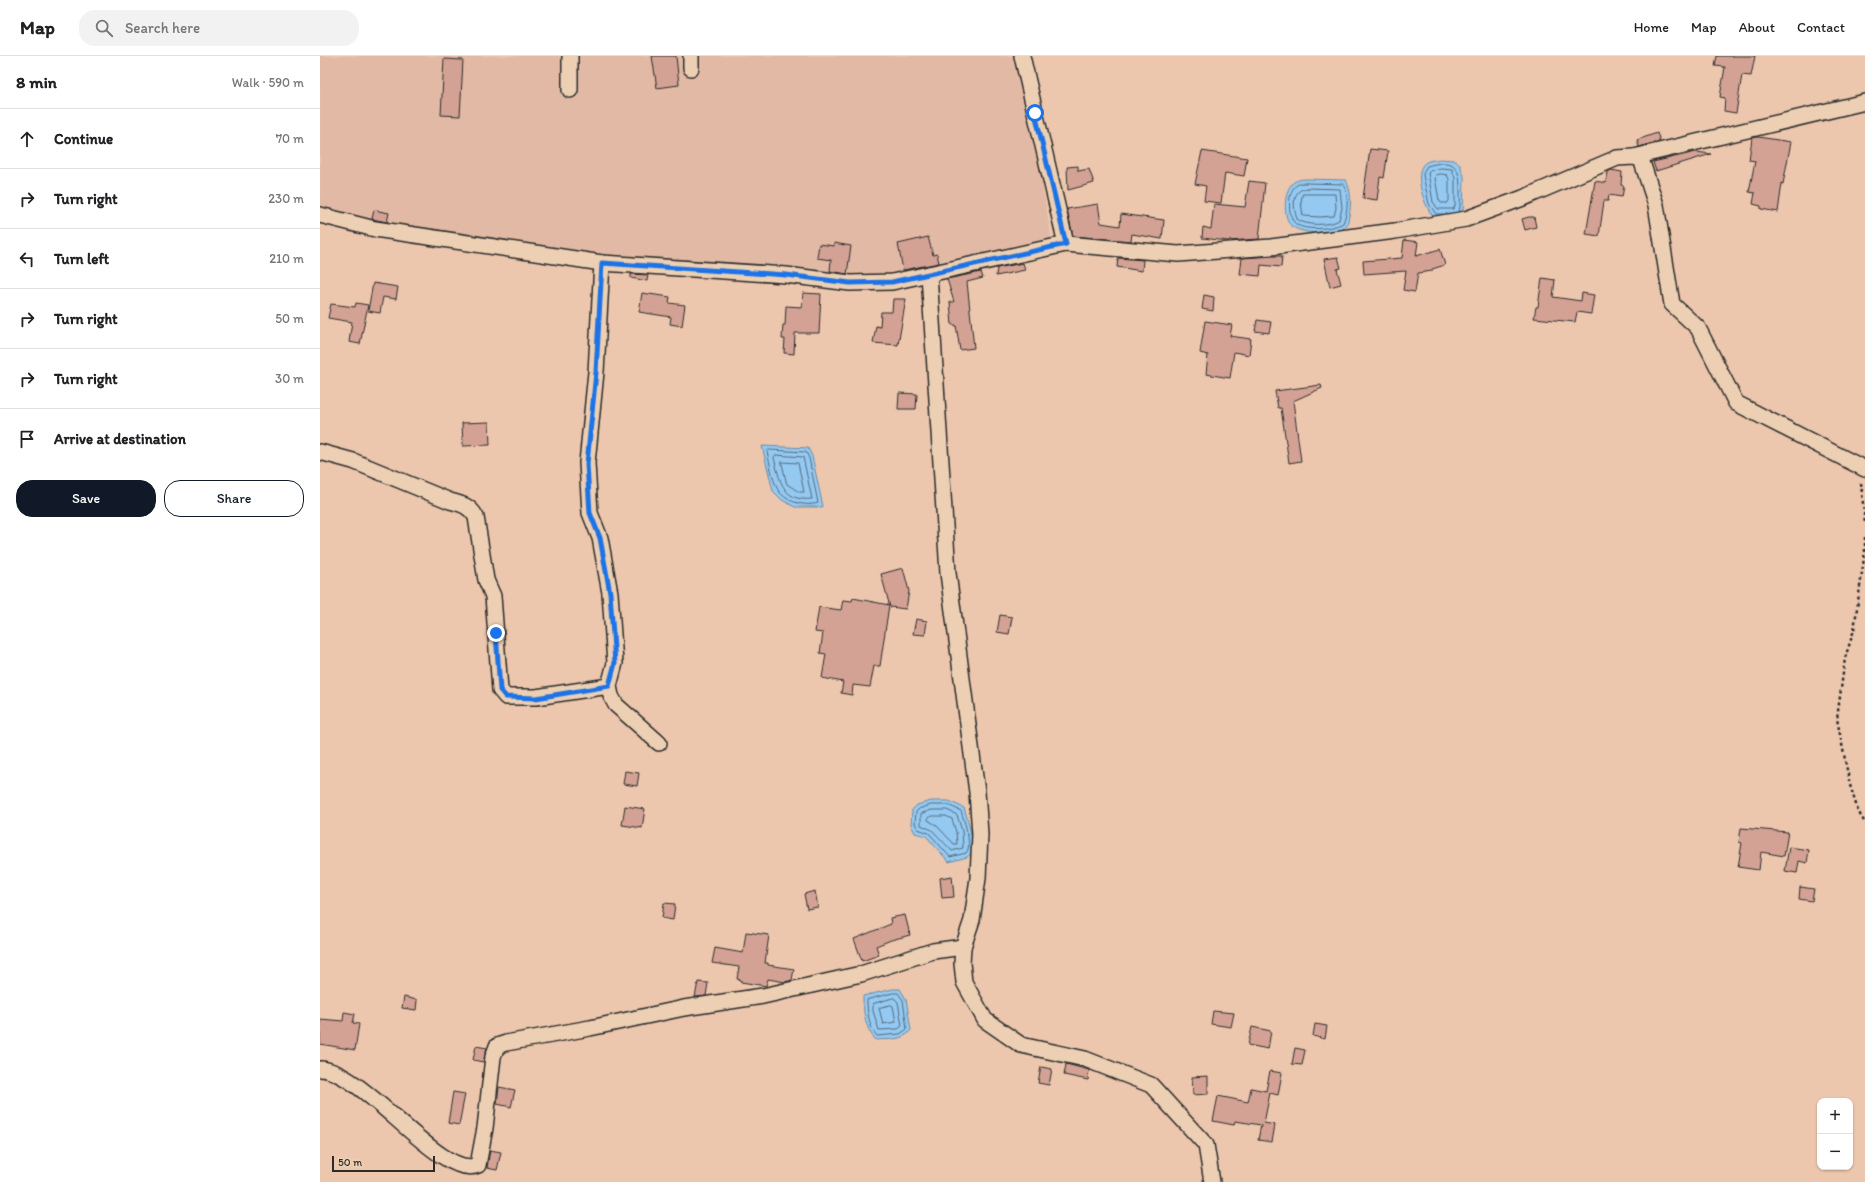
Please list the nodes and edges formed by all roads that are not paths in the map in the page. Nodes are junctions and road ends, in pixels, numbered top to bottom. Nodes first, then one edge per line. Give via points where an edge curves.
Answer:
1 (570, 56) edge
2 (1022, 56) edge
3 (570, 90) dead end
4 (1865, 102) edge
5 (1634, 157) junction
6 (320, 214) edge
7 (1066, 244) junction
8 (602, 263) junction
9 (929, 274) junction
10 (320, 452) edge
11 (1861, 467) edge
12 (609, 686) junction
13 (659, 743) dead end
14 (963, 947) junction
15 (320, 1068) edge
16 (1212, 1182) edge

1 - 3 street
2 - 7 street
4 - 5 street
5 - 7 street via 1617,158 1466,219 1395,231 1271,247 1178,254
5 - 11 street via 1641,159 1656,205 1672,304 1698,328 1736,403
6 - 8 street via 376,229
7 - 9 street
8 - 9 street via 786,275 850,283 892,282
8 - 12 street via 596,372 587,464 590,513 600,538 610,593 615,663
9 - 14 street via 948,573 977,792 980,834 978,878 972,920
10 - 12 street via 353,461 450,501 464,504 473,511 486,580 493,596 502,694 506,697 536,698
12 - 13 street via 616,705
14 - 15 street via 933,951 861,974 763,996 684,1008 497,1046 491,1066 482,1150 478,1165 473,1168 457,1168 436,1156 353,1083 328,1069
14 - 16 street via 964,982 986,1020 1021,1045 1085,1059 1151,1085 1206,1145

